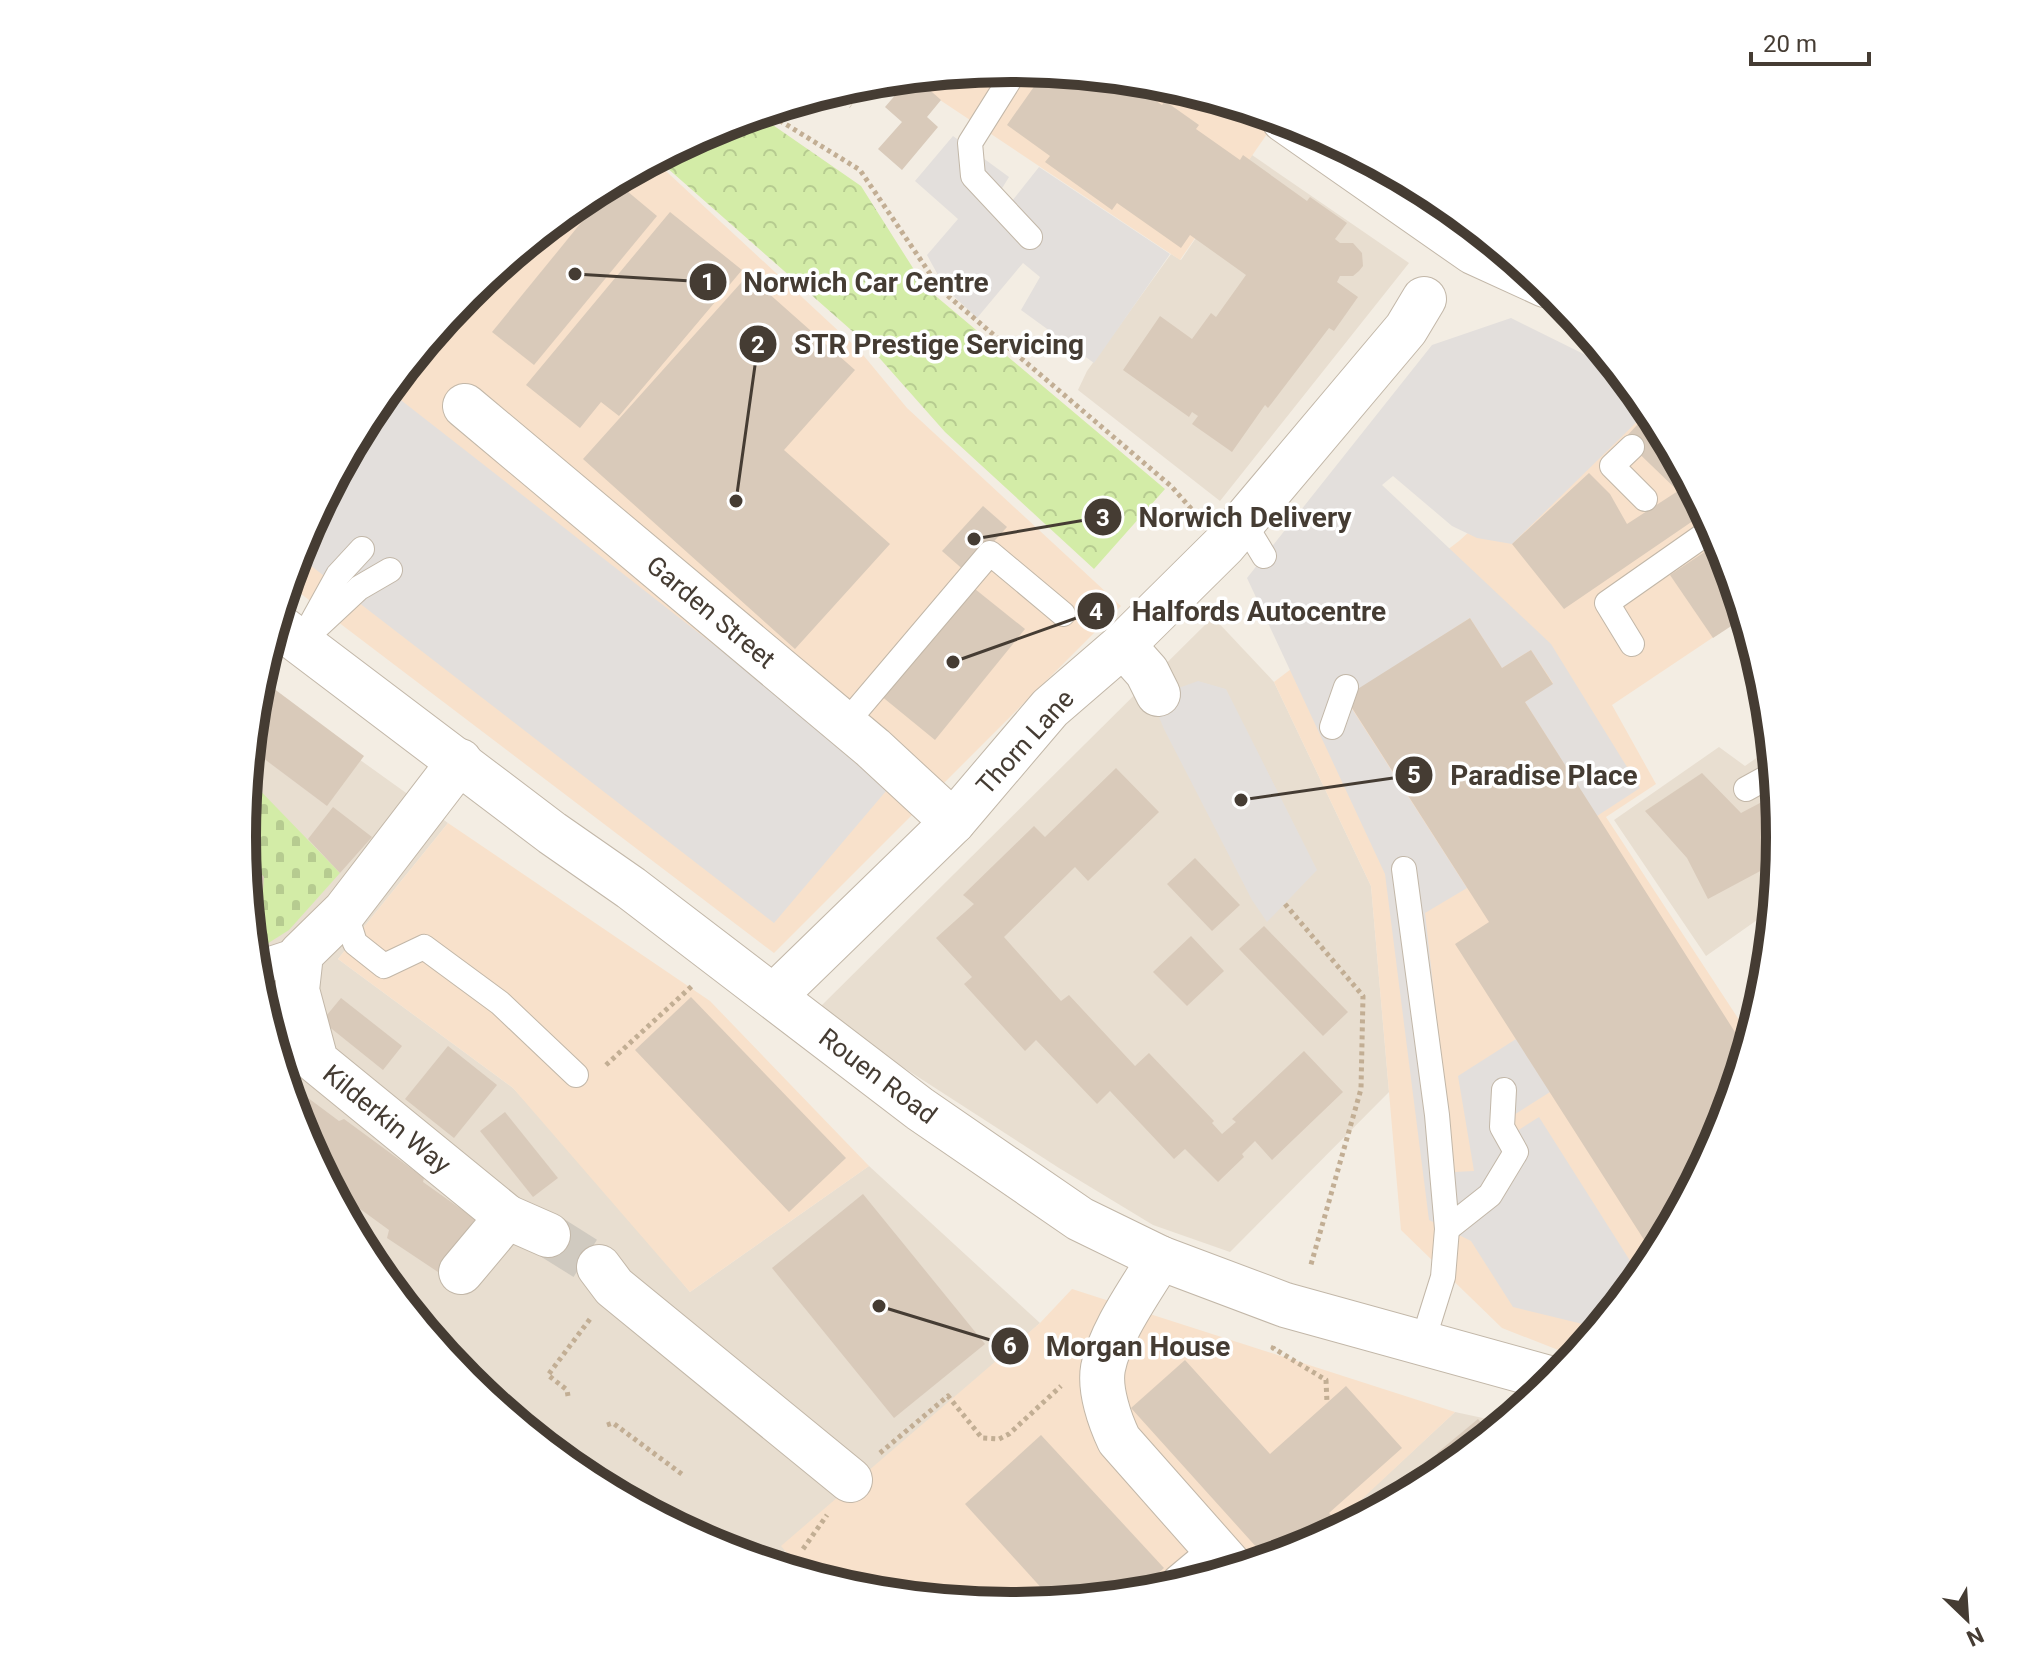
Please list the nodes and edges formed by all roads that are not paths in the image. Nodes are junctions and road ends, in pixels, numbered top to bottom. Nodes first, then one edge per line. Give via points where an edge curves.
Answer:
1 (1008, 82) edge
2 (1373, 174) edge
3 (1030, 237) dead end
4 (1504, 264) edge
5 (1424, 299) dead end
6 (465, 406) dead end
7 (1632, 447) dead end
8 (1645, 499) dead end
9 (1703, 535) edge
10 (362, 549) dead end
11 (390, 570) dead end
12 (1063, 614) dead end
13 (289, 633) edge
14 (1632, 644) dead end
15 (1123, 645) junction
16 (1346, 687) dead end
17 (1158, 694) dead end
18 (845, 724) junction
19 (1332, 727) dead end
20 (460, 761) junction
21 (1764, 779) edge
22 (1746, 789) dead end
23 (953, 822) junction
24 (1404, 869) dead end
25 (345, 911) junction
26 (301, 954) junction
27 (267, 965) edge
28 (774, 996) junction
29 (586, 1075) road end
30 (1504, 1090) dead end
31 (507, 1217) junction
32 (1447, 1229) junction
33 (548, 1235) tunnel mouth
34 (1160, 1258) junction
35 (461, 1272) dead end
36 (607, 1277) tunnel mouth
37 (1422, 1344) junction
38 (1542, 1376) edge
39 (850, 1480) dead end
40 (1226, 1561) edge

1 - 3 lane via 970,143 973,176
2 - 4 street via 1473,252
5 - 15 street, Thorn Lane via 1244,541
6 - 18 street, Garden Street
7 - 8 lane via 1612,466
9 - 14 lane via 1607,603
10 - 13 lane
11 - 13 lane
12 - 18 lane via 990,553
13 - 20 street, Rouen Road
15 - 17 street
15 - 23 street, Thorn Lane via 1050,708
16 - 19 lane
18 - 23 street, Garden Street
20 - 25 street
20 - 28 street, Rouen Road
21 - 22 lane
23 - 28 street, Thorn Lane
24 - 32 lane
25 - 26 street
25 - 29 lane via 355,943 384,966 424,947
26 - 27 street
26 - 31 street, Kilderkin Way via 297,990 316,1061
28 - 34 street, Rouen Road via 1002,1168 1080,1219
30 - 32 lane via 1502,1127 1516,1152 1490,1195
31 - 33 street, Kilderkin Way
31 - 35 street
32 - 37 lane via 1443,1277
34 - 37 street, Rouen Road via 1298,1309
34 - 40 street via 1118,1330 1103,1370 1107,1414 1119,1440
36 - 39 street
37 - 38 street, Rouen Road

